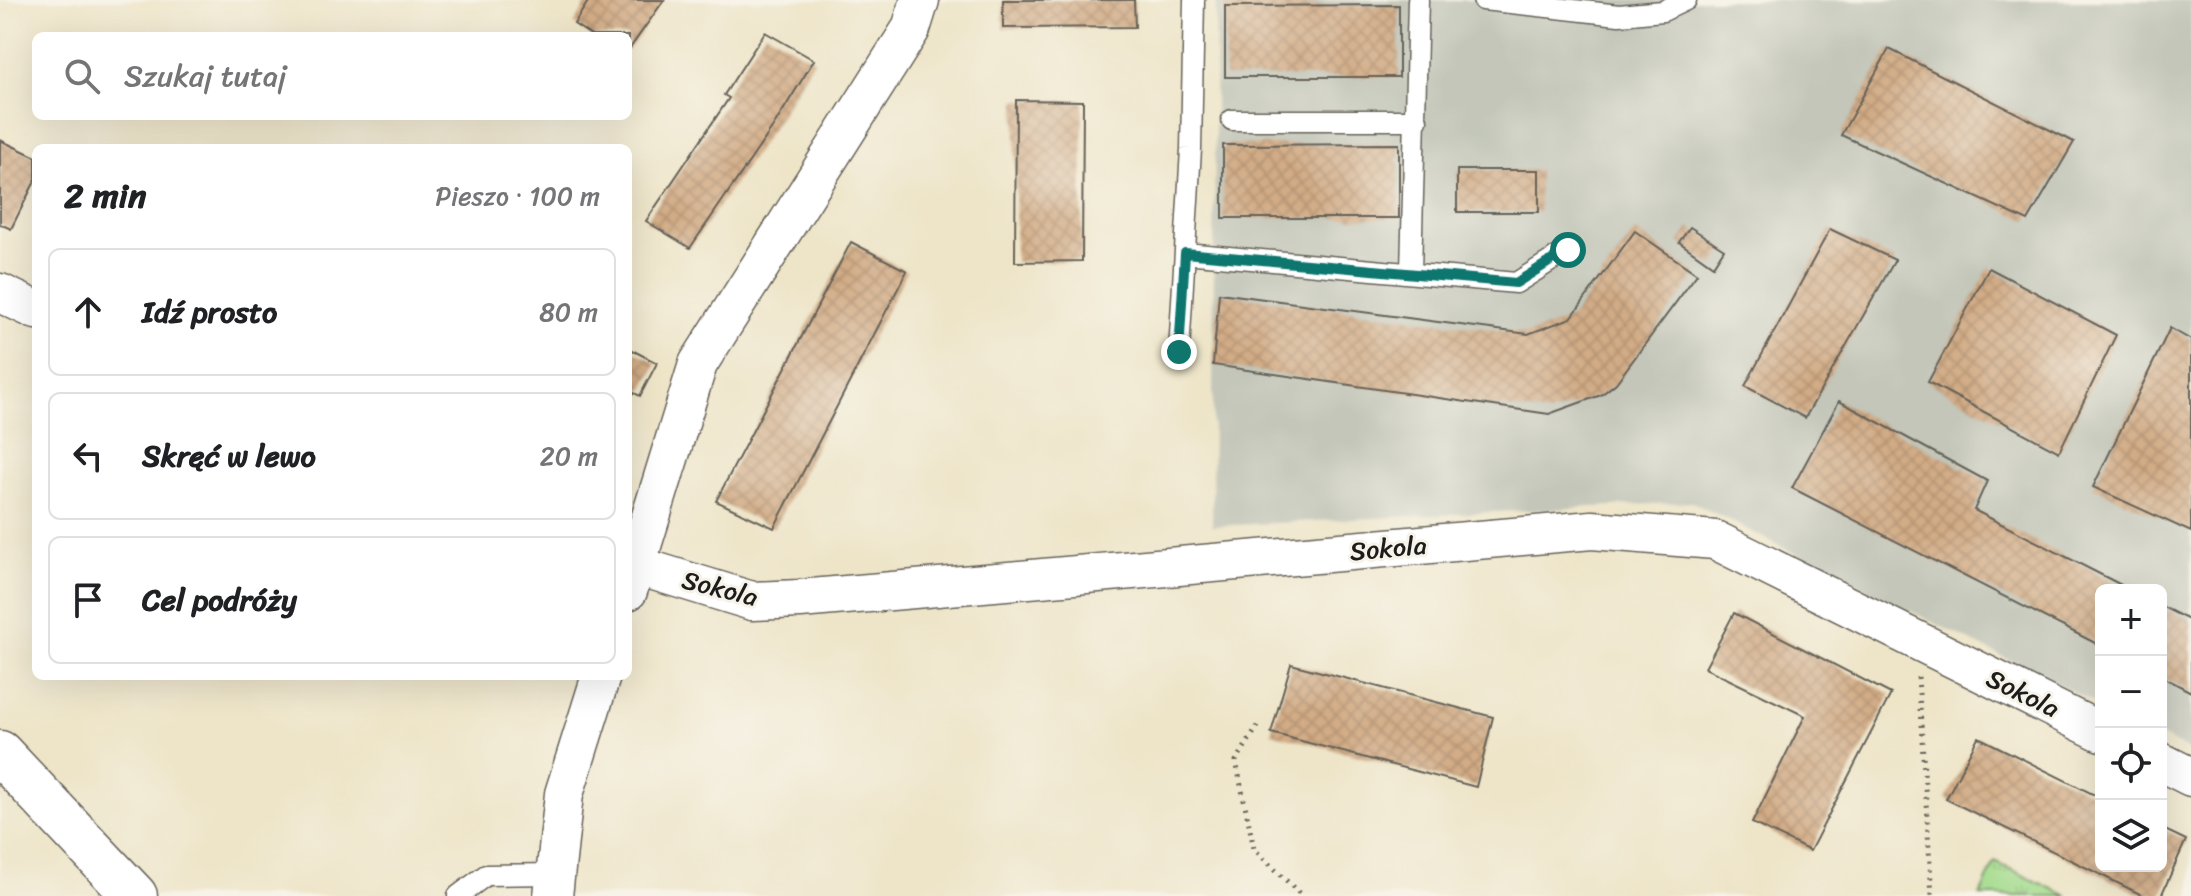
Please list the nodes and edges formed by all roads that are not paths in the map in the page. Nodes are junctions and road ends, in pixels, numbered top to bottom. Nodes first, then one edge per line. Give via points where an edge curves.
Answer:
1 (920, 0) edge
2 (1194, 0) edge
3 (1418, 0) edge
4 (1483, 0) edge
5 (1686, 0) edge
6 (1232, 120) dead end
7 (1417, 120) junction
8 (1568, 250) dead end
9 (1185, 253) junction
10 (1411, 272) junction
11 (0, 293) edge
12 (32, 308) edge
13 (1179, 352) dead end
14 (632, 570) edge
15 (632, 573) edge
16 (600, 680) edge
17 (2095, 729) edge
18 (0, 753) edge
19 (2167, 765) edge
20 (2191, 777) edge
21 (555, 885) edge
22 (135, 896) edge
23 (458, 896) edge

1 - 14 street, Sokola via 911,29 698,364
2 - 9 lane
3 - 7 lane
4 - 5 lane via 1619,15 1663,11
6 - 7 lane
7 - 10 lane
8 - 10 lane via 1516,283
9 - 10 lane
9 - 13 lane
11 - 12 street
15 - 17 street, Sokola via 752,601 1592,530 1715,540
16 - 21 street via 564,794
18 - 22 main road
19 - 20 street
21 - 23 lane via 486,875

